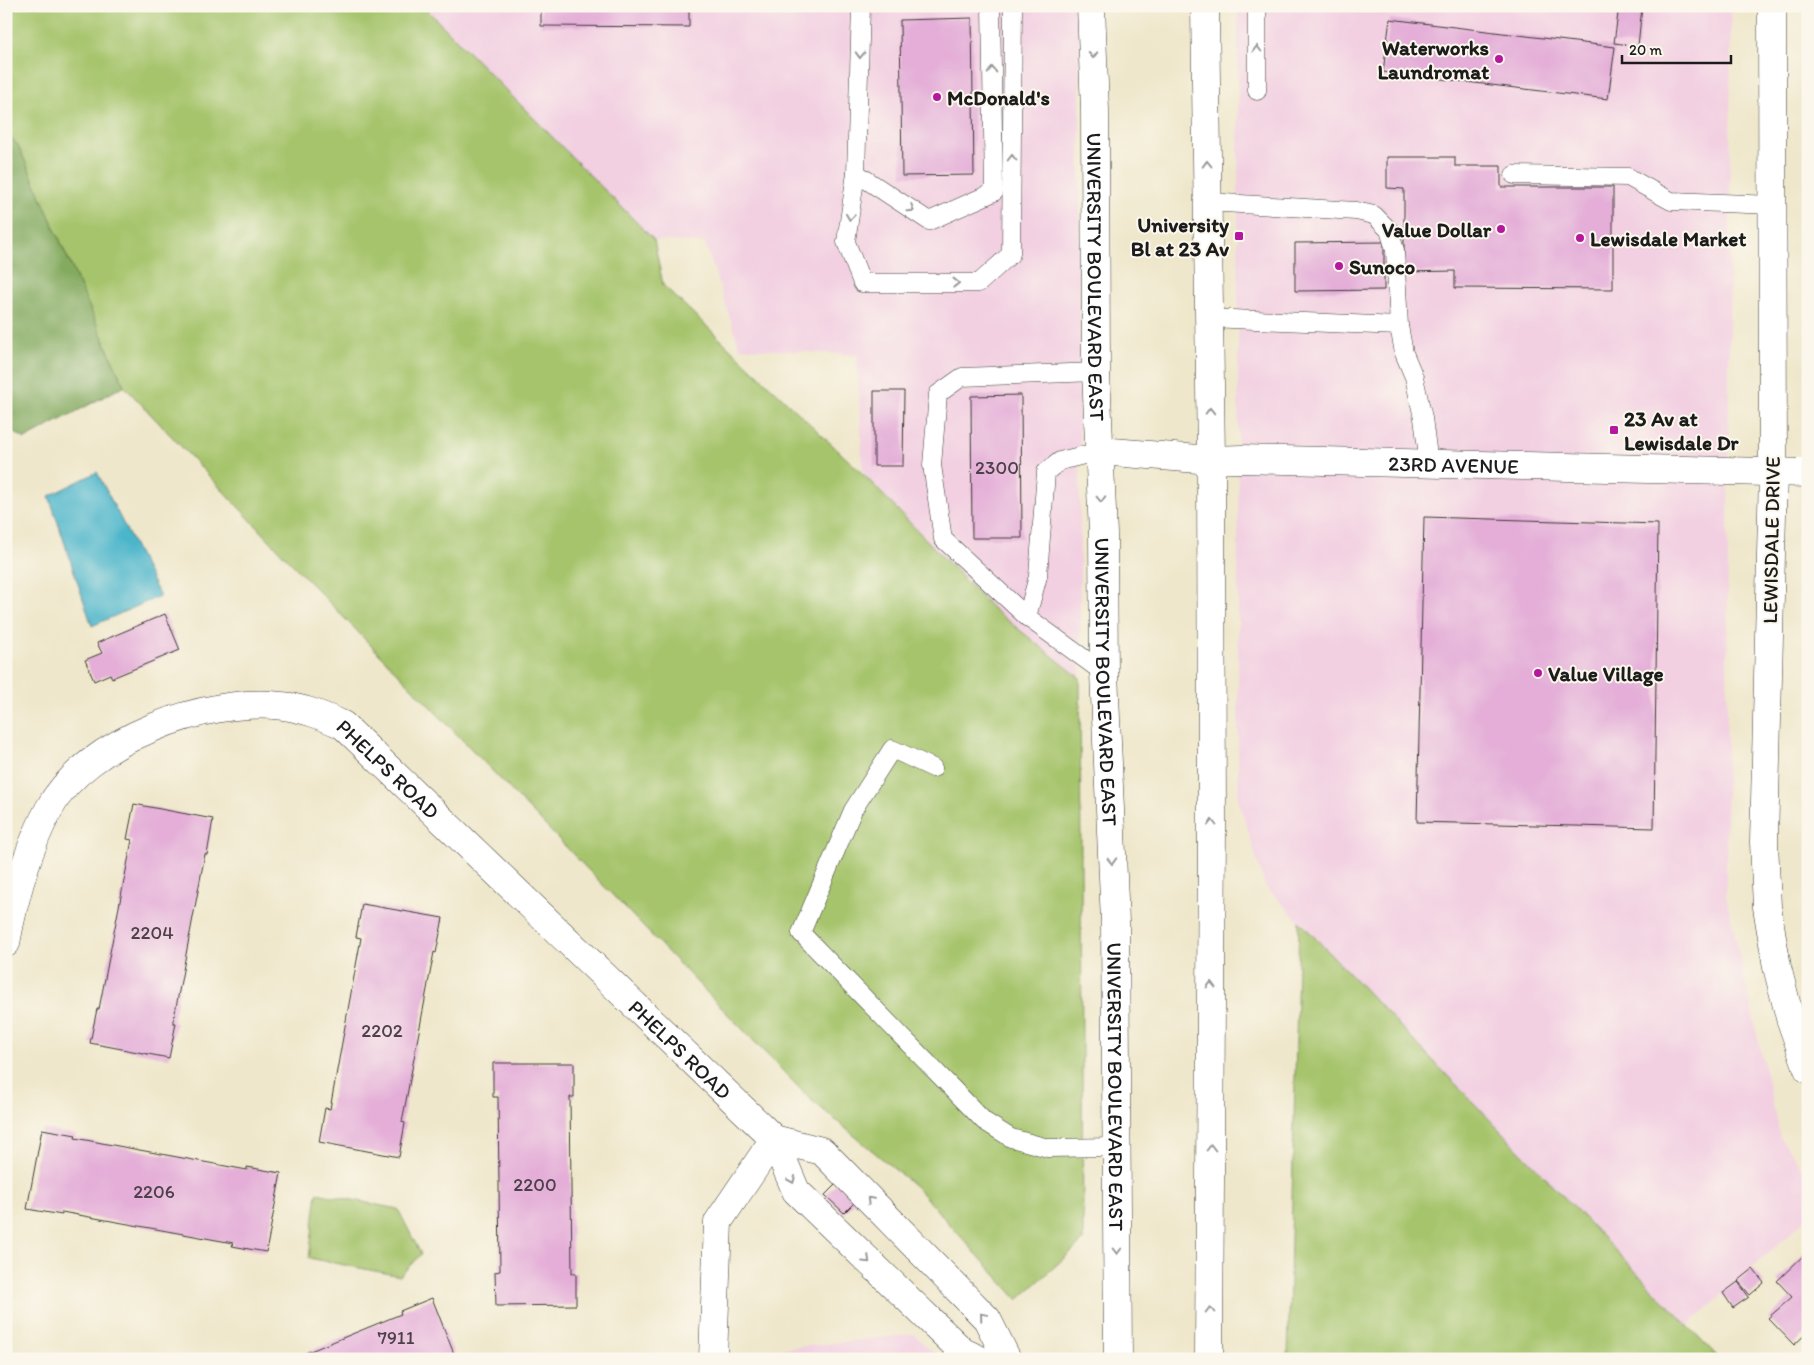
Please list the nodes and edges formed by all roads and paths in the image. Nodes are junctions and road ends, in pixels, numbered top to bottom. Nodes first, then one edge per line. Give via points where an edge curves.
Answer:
1 (861, 6) edge
2 (991, 6) edge
3 (1013, 6) edge
4 (1091, 6) edge
5 (1205, 6) edge
6 (1258, 6) edge
7 (1772, 6) edge
8 (1257, 91) dead end
9 (856, 173) junction
10 (1514, 175) dead end
11 (1207, 202) junction
12 (1772, 205) junction
13 (1209, 318) junction
14 (1399, 326) junction
15 (1096, 372) junction
16 (1100, 451) junction
17 (1210, 460) junction
18 (1429, 464) junction
19 (1773, 472) junction
20 (1808, 473) edge
21 (1026, 617) junction
22 (1104, 673) junction
23 (933, 768) dead end
24 (6, 942) edge
25 (1808, 1069) edge
26 (774, 1139) junction
27 (1116, 1147) junction
28 (713, 1359) edge
29 (978, 1359) edge
30 (1007, 1359) edge
31 (1118, 1359) edge
32 (1210, 1359) edge

1 -> 9 lane
9 -> 2 lane via 929,221 994,192
9 -> 3 lane via 846,242 862,283 979,283 1011,254
4 -> 15 street, UNIVERSITY BOULEVARD EAST via 1095,110
11 -> 5 street
8 -> 6 lane
7 - 12 street, LEWISDALE DRIVE
10 - 12 lane via 1628,177 1671,201
11 - 13 street
11 - 14 lane via 1356,211 1374,215 1389,230 1395,250
12 - 19 street, LEWISDALE DRIVE
13 - 14 lane
17 -> 13 street
14 - 18 lane via 1423,418
15 - 16 street, UNIVERSITY BOULEVARD EAST
15 - 21 lane via 962,377 938,394 932,465 943,539
16 - 17 street, 23RD AVENUE
16 - 21 lane via 1060,461 1046,472 1038,576
16 -> 22 street, UNIVERSITY BOULEVARD EAST
17 - 18 street, 23RD AVENUE
32 -> 17 street
18 - 19 street, 23RD AVENUE
19 - 20 street, 23RD AVENUE
19 - 25 street, LEWISDALE DRIVE via 1764,842 1767,907 1779,975
21 - 22 lane
22 -> 27 street, UNIVERSITY BOULEVARD EAST via 1115,922
23 - 27 lane via 892,749 853,810 801,933 984,1121 1011,1138 1048,1148
24 - 26 street, PHELPS ROAD via 25,866 49,808 74,775 102,753 160,724 213,710 280,705 313,712 343,725
26 - 28 street via 718,1222
26 -> 29 street, PHELPS ROAD via 796,1191 963,1352
30 -> 26 street via 987,1319 822,1150
27 -> 31 street, UNIVERSITY BOULEVARD EAST

